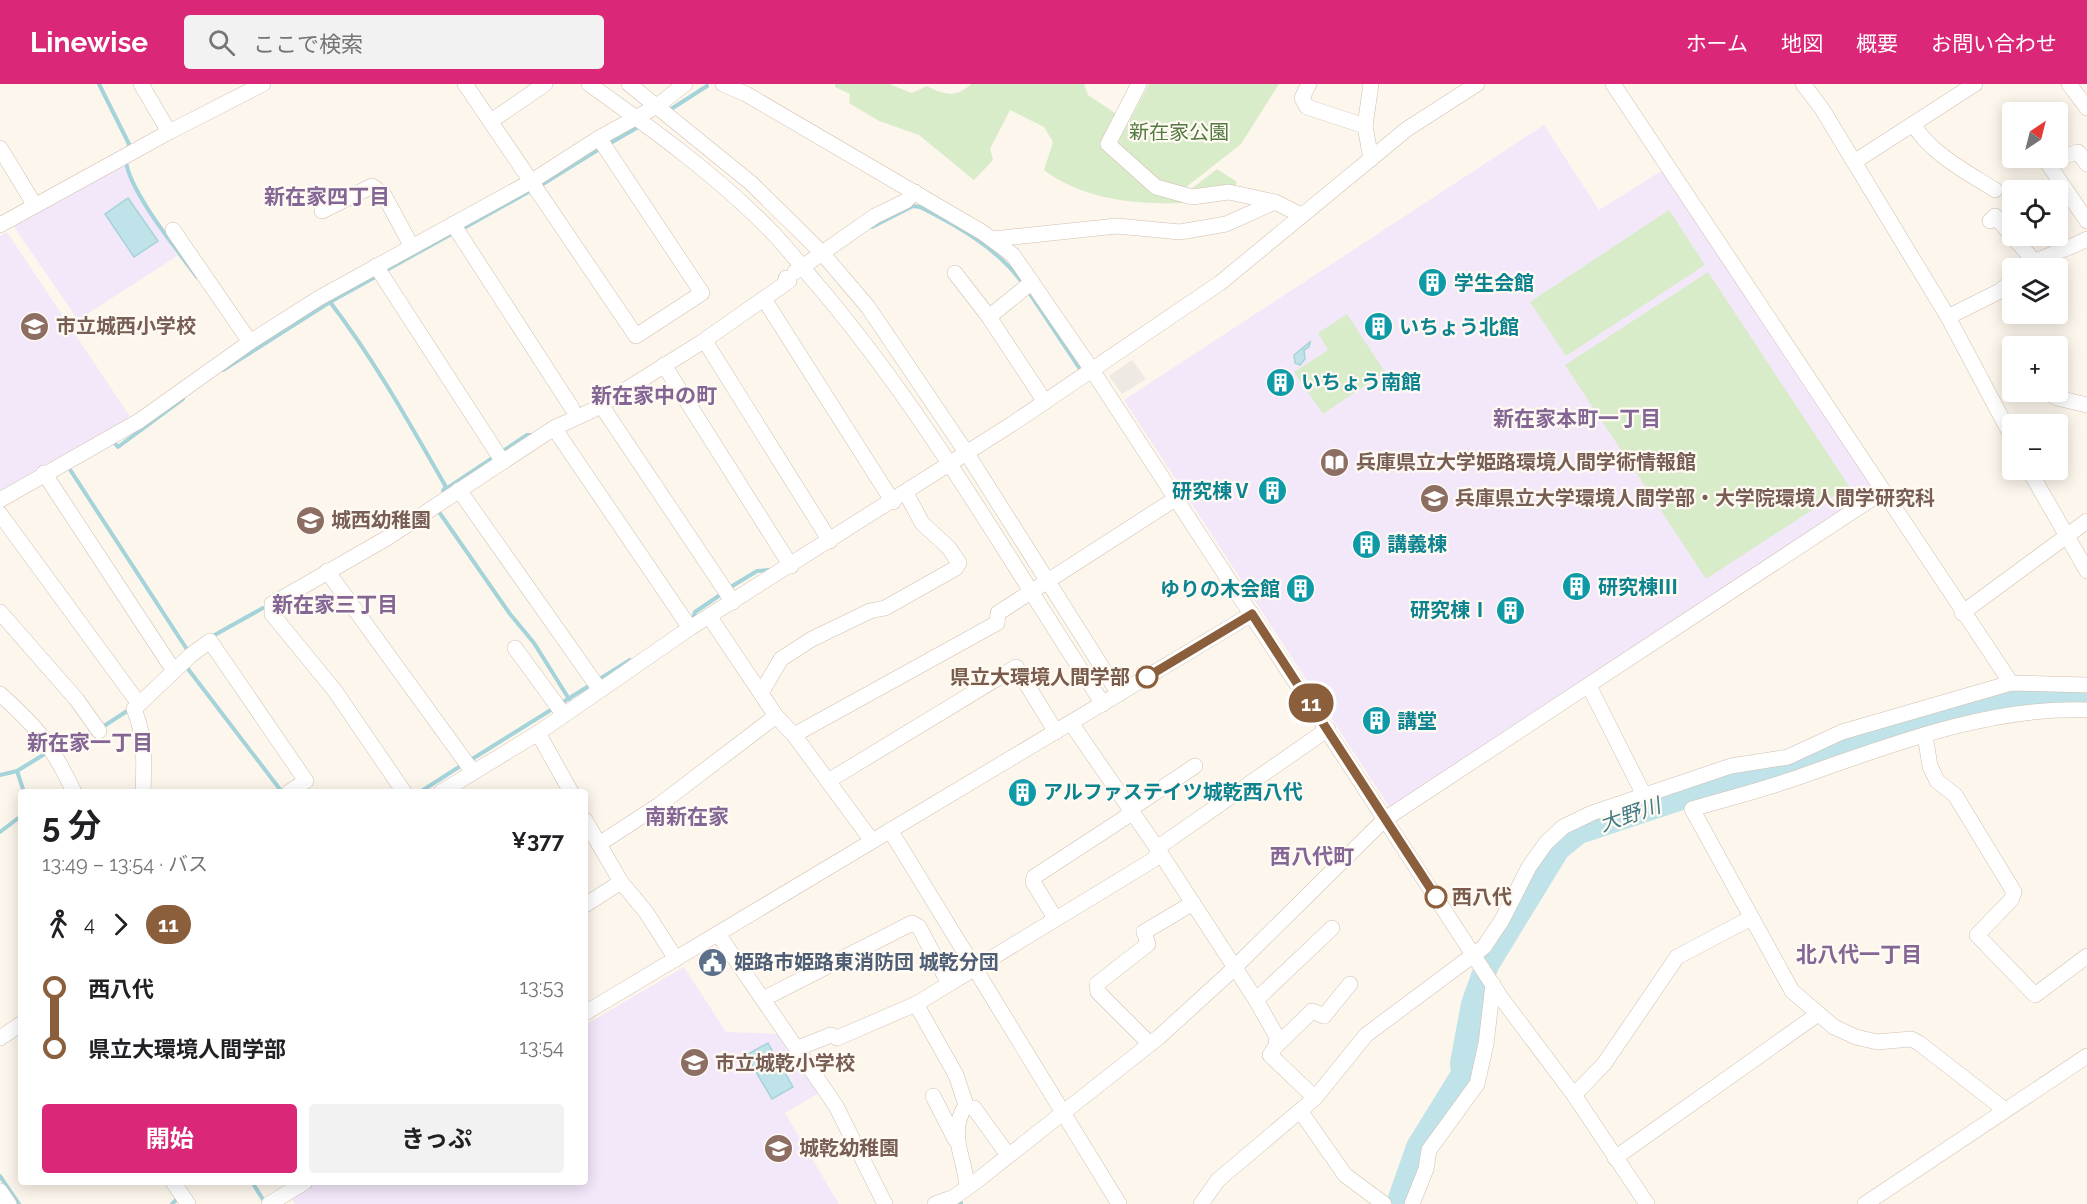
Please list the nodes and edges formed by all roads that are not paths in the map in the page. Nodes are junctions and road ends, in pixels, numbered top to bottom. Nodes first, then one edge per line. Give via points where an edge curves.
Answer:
1 (141, 84) edge
2 (263, 84) edge
3 (465, 84) edge
4 (545, 84) edge
5 (589, 84) edge
6 (629, 84) edge
7 (685, 84) edge
8 (723, 84) edge
9 (1139, 84) edge
10 (1309, 84) edge
11 (1371, 84) edge
12 (1477, 84) edge
13 (1613, 84) edge
14 (1803, 84) edge
15 (1975, 84) edge
16 (2069, 84) edge
17 (232, 91) edge
18 (657, 106) junction
19 (2087, 108) edge
20 (637, 117) junction
21 (491, 121) junction
22 (1913, 124) junction
23 (1365, 126) junction
24 (169, 132) junction
25 (599, 138) junction
26 (0, 148) edge
27 (1371, 159) junction
28 (1854, 162) junction
29 (2087, 165) edge
30 (535, 186) junction
31 (1995, 190) dead end
32 (915, 192) junction
33 (1275, 202) junction
34 (34, 204) junction
35 (322, 211) dead end
36 (1302, 215) junction
37 (1990, 221) dead end
38 (2087, 221) edge
39 (453, 224) junction
40 (0, 225) edge
41 (173, 230) dead end
42 (993, 239) junction
43 (2087, 239) edge
44 (412, 247) junction
45 (822, 253) junction
46 (2025, 258) edge
47 (2048, 258) edge
48 (376, 266) junction
49 (802, 267) junction
50 (955, 273) dead end
51 (786, 278) junction
52 (1032, 282) junction
53 (2002, 289) edge
54 (764, 299) junction
55 (989, 317) junction
56 (1948, 317) junction
57 (250, 342) junction
58 (702, 342) junction
59 (664, 365) junction
60 (1092, 370) junction
61 (2068, 401) edge
62 (1045, 402) junction
63 (601, 405) junction
64 (2087, 405) edge
65 (571, 414) junction
66 (2002, 418) edge
67 (554, 428) junction
68 (966, 452) junction
69 (499, 456) junction
70 (950, 462) junction
71 (44, 473) junction
72 (2034, 480) edge
73 (456, 492) junction
74 (1882, 492) junction
75 (906, 493) junction
76 (1175, 499) junction
77 (0, 500) edge
78 (892, 502) junction
79 (0, 514) edge
80 (2087, 521) edge
81 (2065, 537) junction
82 (830, 541) junction
83 (791, 566) junction
84 (327, 571) junction
85 (2087, 571) edge
86 (1047, 582) junction
87 (1030, 593) junction
88 (729, 595) junction
89 (0, 612) edge
90 (1962, 613) junction
91 (1252, 614) junction
92 (709, 616) junction
93 (687, 623) junction
94 (515, 648) dead end
95 (177, 666) junction
96 (2011, 683) junction
97 (2087, 685) edge
98 (597, 686) junction
99 (1589, 686) junction
100 (761, 693) junction
101 (0, 694) edge
102 (1119, 694) junction
103 (134, 697) dead end
104 (1103, 704) junction
105 (560, 709) junction
106 (2087, 710) edge
107 (776, 716) junction
108 (1071, 723) junction
109 (1328, 729) junction
110 (99, 731) dead end
111 (1056, 732) junction
112 (538, 733) junction
113 (795, 735) junction
114 (1925, 735) junction
115 (470, 765) junction
116 (1195, 766) dead end
117 (828, 781) junction
118 (73, 789) edge
119 (143, 789) edge
120 (294, 789) edge
121 (402, 789) edge
122 (444, 789) edge
123 (569, 789) edge
124 (1645, 797) junction
125 (1131, 811) junction
126 (1385, 819) junction
127 (588, 827) edge
128 (890, 830) junction
129 (872, 841) junction
130 (599, 844) junction
131 (1159, 850) junction
132 (621, 882) junction
133 (588, 902) edge
134 (1193, 903) junction
135 (1055, 918) junction
136 (1751, 918) junction
137 (1332, 928) dead end
138 (718, 934) junction
139 (2087, 956) edge
140 (1475, 957) junction
141 (676, 959) junction
142 (975, 966) junction
143 (1235, 966) junction
144 (949, 984) junction
145 (1350, 984) dead end
146 (1493, 984) junction
147 (763, 999) junction
148 (1256, 1000) junction
149 (916, 1004) junction
150 (588, 1011) edge
151 (1818, 1014) junction
152 (18, 1025) edge
153 (0, 1038) edge
154 (1150, 1044) junction
155 (1276, 1046) junction
156 (798, 1048) junction
157 (2085, 1060) edge
158 (1574, 1095) junction
159 (933, 1096) dead end
160 (1315, 1098) junction
161 (974, 1108) dead end
162 (2006, 1110) junction
163 (1301, 1112) junction
164 (1064, 1113) junction
165 (955, 1139) junction
166 (1008, 1155) junction
167 (1615, 1158) junction
168 (174, 1185) edge
169 (300, 1185) edge
170 (967, 1187) junction
171 (0, 1191) edge
172 (275, 1202) edge
173 (1872, 1202) edge
174 (9, 1204) edge
175 (188, 1204) edge
176 (885, 1204) edge
177 (935, 1204) edge
178 (1119, 1204) edge
179 (1201, 1204) edge
180 (1383, 1204) edge
181 (1412, 1204) edge
182 (1647, 1204) edge

1 - 24 street
2 - 17 street
3 - 21 street
4 - 21 street
5 - 20 street
6 - 18 street
7 - 18 street
8 - 32 street
9 - 33 street via 1108,144 1156,187 1192,197 1229,192
10 - 23 street via 1302,98 1307,107
11 - 23 street
12 - 27 street via 1407,129
13 - 74 street
14 - 28 street
15 - 22 street
16 - 19 street
17 - 24 street
18 - 20 street
18 - 45 street via 751,183
20 - 25 street
20 - 49 street via 712,176 770,230
21 - 30 street
22 - 28 street
22 - 31 street via 1951,162
23 - 27 street
24 - 34 street
25 - 30 street
25 - 30 street via 702,293 636,336
26 - 34 street
27 - 36 street
28 - 56 street
29 - 38 street via 2078,152 2047,162
30 - 39 street
32 - 42 street
32 - 45 street
33 - 36 street
33 - 42 street via 1226,224 1180,232 1117,226
34 - 40 street
35 - 44 street via 372,186 384,195
36 - 60 street via 1220,283
37 - 46 street via 1995,216
39 - 44 street
39 - 65 street
41 - 57 street
42 - 52 street via 1012,255
43 - 47 street
44 - 48 street
45 - 49 street
45 - 68 street via 868,306
48 - 57 street
48 - 69 street
49 - 51 street
49 - 70 street via 887,371
50 - 55 street
51 - 54 street via 789,281
51 - 65 street
52 - 55 street
52 - 60 street
53 - 56 street
54 - 58 street
54 - 78 street
55 - 62 street
56 - 66 street
57 - 71 street via 139,421
58 - 59 street
58 - 82 street
59 - 63 street
59 - 83 street
60 - 62 street
60 - 76 street
61 - 64 street
62 - 68 street
63 - 65 street
63 - 88 street
65 - 67 street
67 - 69 street
67 - 93 street
68 - 70 street
68 - 86 street
69 - 73 street
70 - 75 street
70 - 87 street
71 - 77 street
71 - 95 street
72 - 81 street
73 - 84 street
73 - 98 street
74 - 90 street
74 - 99 street
75 - 78 street
75 - 100 street via 922,523 959,563 956,568 885,608 870,610 789,654
76 - 86 street
76 - 91 street
78 - 82 street
79 - 103 street
80 - 81 street
81 - 85 street
81 - 90 street
82 - 83 street
83 - 88 street
84 - 115 street
84 - 121 street via 272,604 272,614 335,691
86 - 87 street
86 - 102 street
87 - 104 street
87 - 113 street via 998,614 997,623
88 - 92 street
89 - 110 street
90 - 96 street
91 - 102 street
91 - 109 street
92 - 93 street
92 - 100 street
93 - 98 street
94 - 105 street
95 - 119 street via 134,709 146,750
95 - 120 street via 210,641 306,781
96 - 97 street
96 - 124 street via 1853,729 1788,757 1731,766
98 - 105 street
99 - 124 street
99 - 126 street
100 - 107 street
101 - 118 street via 35,725 53,749
102 - 104 street
104 - 108 street
105 - 112 street
106 - 114 street via 2022,712
107 - 113 street
107 - 130 street via 659,805
108 - 111 street
108 - 125 street
109 - 126 street
109 - 131 street
111 - 117 street via 1017,667
111 - 128 street
112 - 115 street
112 - 123 street
113 - 117 street
114 - 136 street via 1692,810
114 - 139 street via 1937,782 1955,795 2014,892 1977,935 2035,995
115 - 122 street
116 - 125 street
117 - 129 street
124 - 140 street via 1563,827 1529,867 1502,920
125 - 131 street
125 - 135 street via 1034,877 1033,882
126 - 140 street
126 - 143 street
127 - 130 street
128 - 129 street
128 - 142 street
129 - 138 street
130 - 132 street
131 - 134 street
131 - 135 street via 1153,860
132 - 133 street
132 - 141 street via 645,910
134 - 143 street
134 - 154 street via 1144,932 1148,944 1097,984 1098,992
135 - 142 street
136 - 151 street via 1792,991
136 - 158 street via 1677,957 1604,1064
137 - 148 street
138 - 141 street
138 - 147 street
140 - 146 street
140 - 160 street via 1461,961 1365,1035
141 - 150 street
142 - 144 street
142 - 164 street
143 - 148 street
143 - 154 street
144 - 147 street via 919,927 912,924
144 - 149 street
145 - 155 street via 1324,1016 1312,1011
146 - 158 street
146 - 181 street via 1477,1084 1429,1150
147 - 156 street
148 - 155 street via 1277,1037
149 - 156 street via 849,1035 831,1035
149 - 165 street via 956,1075 966,1105 960,1113
151 - 162 street via 1856,1037 1877,1042 1911,1039 1919,1043
151 - 167 street
152 - 153 street
154 - 164 street
155 - 160 street via 1270,1054
156 - 176 street via 836,1106
157 - 162 street
158 - 167 street
159 - 165 street
160 - 163 street
161 - 166 street
162 - 173 street
163 - 179 street via 1218,1180
163 - 180 street via 1345,1175
164 - 166 street
164 - 178 street
165 - 170 street
166 - 170 street
167 - 182 street
168 - 175 street
169 - 172 street
170 - 177 street
171 - 174 street

